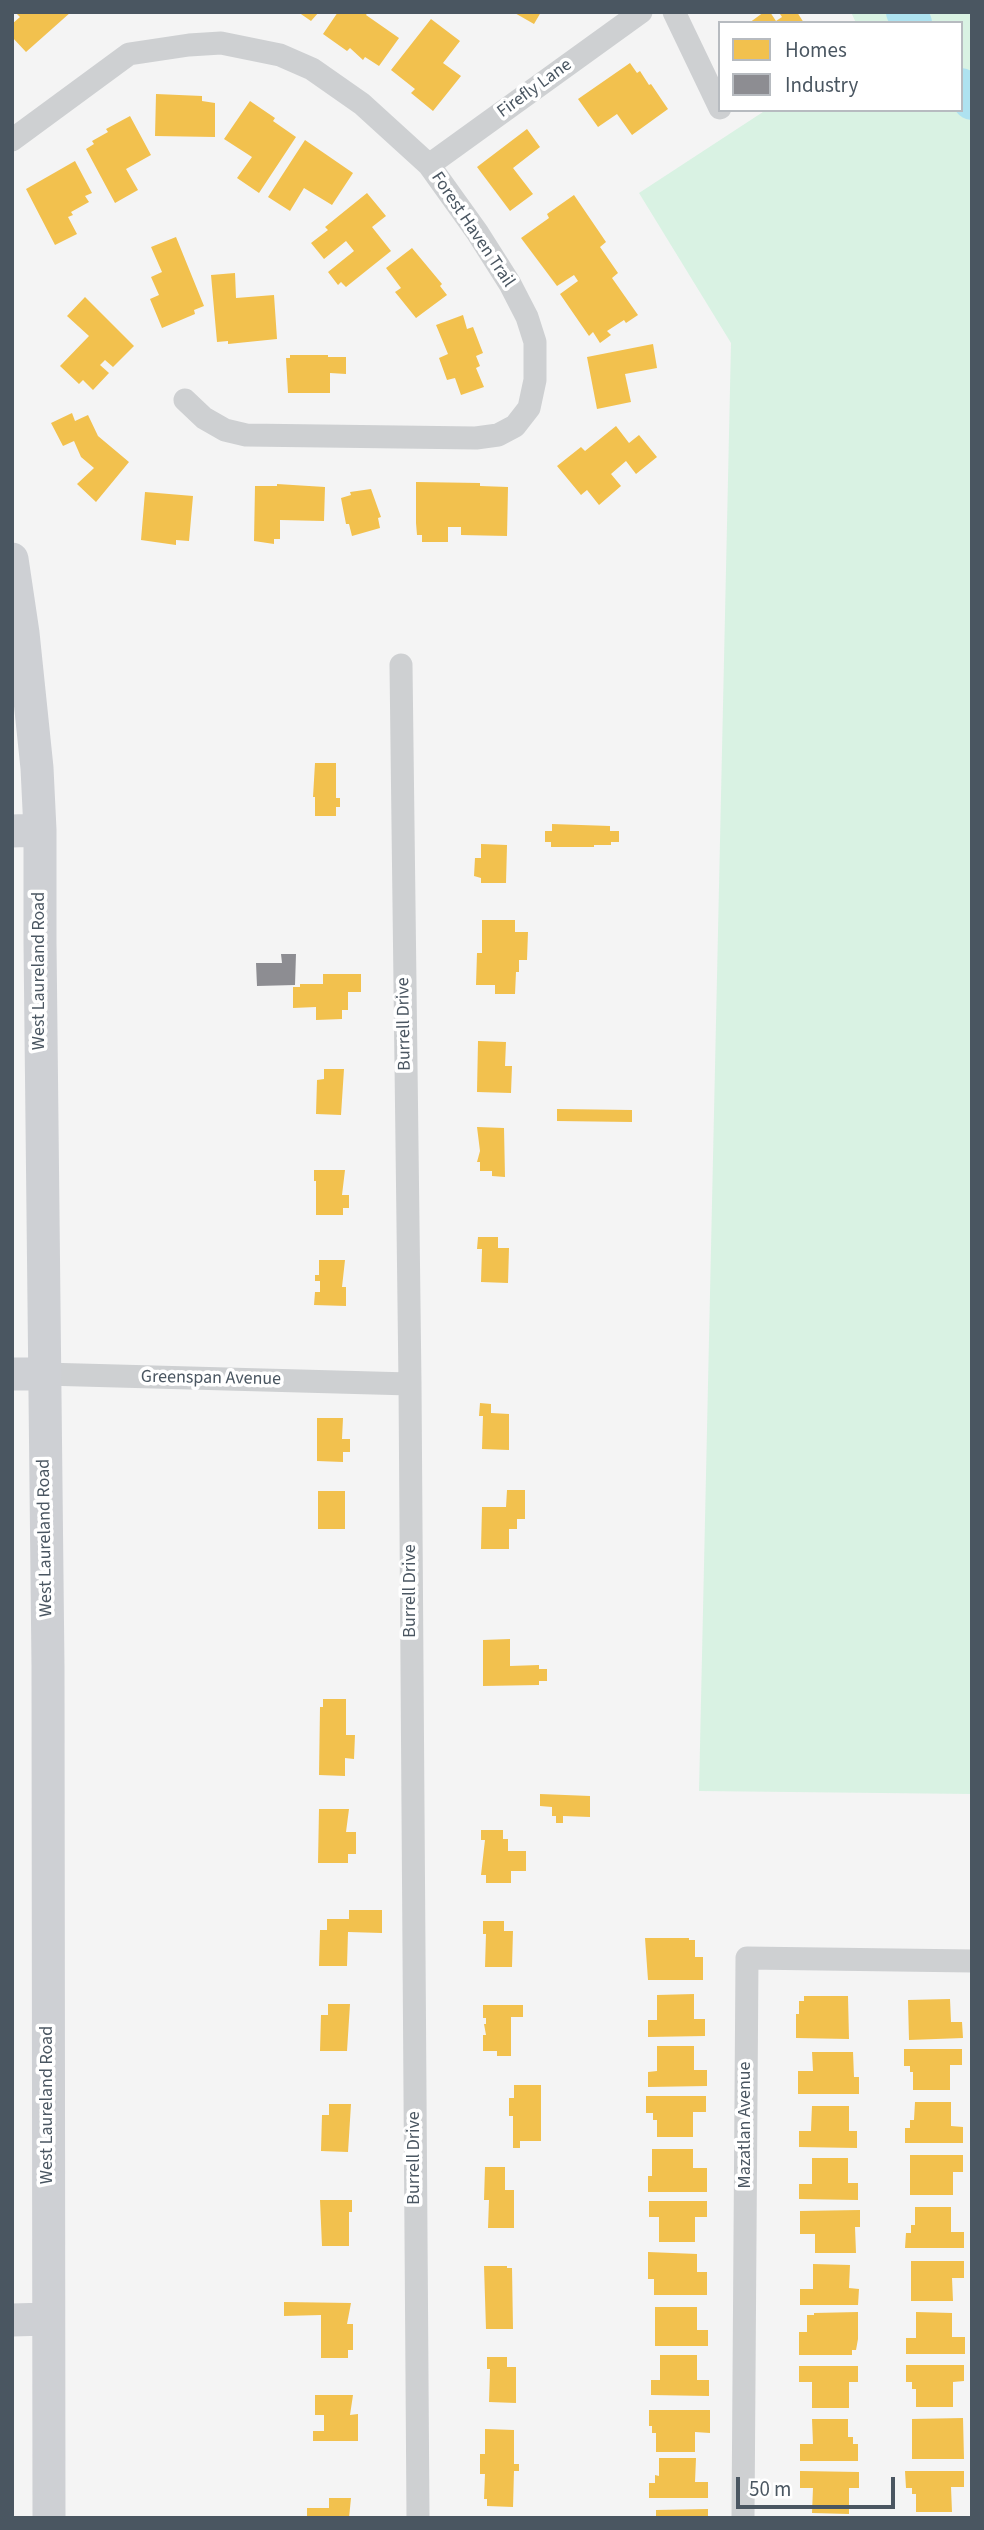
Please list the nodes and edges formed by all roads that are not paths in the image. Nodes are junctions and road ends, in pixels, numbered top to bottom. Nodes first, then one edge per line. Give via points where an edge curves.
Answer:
1 (641, 12) edge
2 (674, 12) edge
3 (718, 104) edge
4 (12, 140) edge
5 (429, 165) junction
6 (185, 400) dead end
7 (12, 559) edge
8 (401, 665) dead end
9 (26, 830) edge
10 (28, 1374) edge
11 (410, 1384) junction
12 (972, 1961) edge
13 (48, 2319) junction
14 (12, 2320) edge
15 (49, 2518) edge
16 (418, 2518) edge
17 (743, 2518) edge

1 - 5 street, Firefly Lane
2 - 3 street
4 - 5 street, Forest Haven Trail via 129,54 221,43 280,55 312,69 362,104
5 - 6 street, Forest Haven Trail via 510,284 535,341 535,380 528,408 515,426 498,435 476,438 246,435 204,418
7 - 9 main road, West Laureland Road via 37,768
8 - 11 street, Burrell Drive
9 - 10 main road, West Laureland Road
10 - 11 street, Greenspan Avenue
10 - 13 main road, West Laureland Road via 48,1666
11 - 16 street, Burrell Drive
12 - 17 street, Mazatlan Avenue via 747,1958
13 - 14 main road
13 - 15 main road, West Laureland Road

